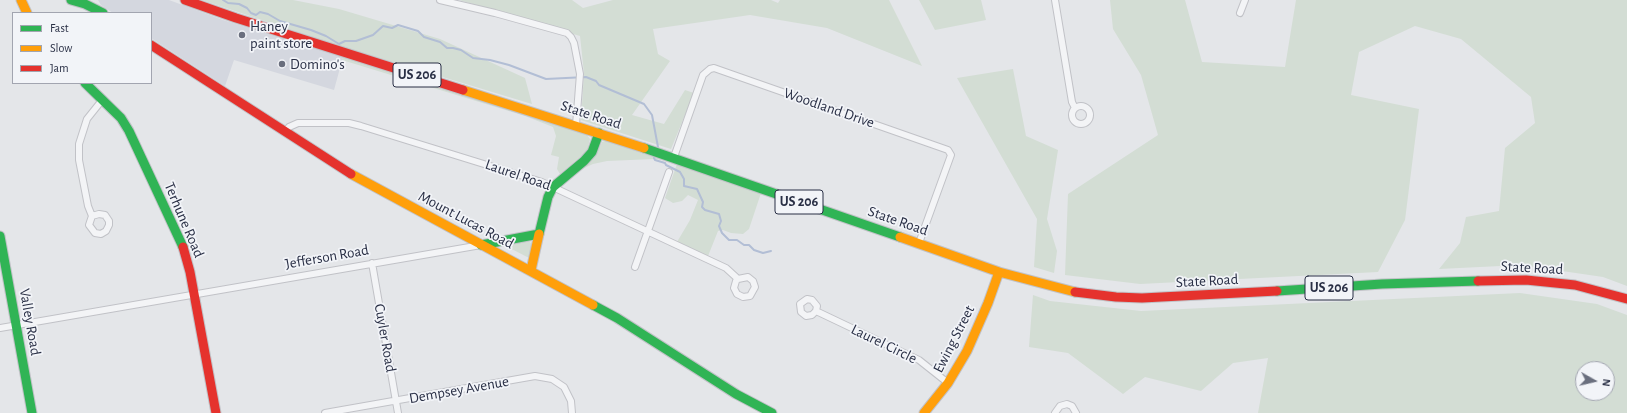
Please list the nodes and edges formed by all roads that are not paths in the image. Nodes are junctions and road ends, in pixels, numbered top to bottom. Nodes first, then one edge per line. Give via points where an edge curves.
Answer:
1 (21, 0) edge
2 (28, 0) edge
3 (71, 0) edge
4 (186, 0) edge
5 (440, 0) edge
6 (1055, 0) edge
7 (1245, 0) edge
8 (86, 2) edge
9 (27, 12) edge
10 (28, 12) edge
11 (101, 12) edge
12 (1240, 13) dead end
13 (152, 46) edge
14 (85, 84) edge
15 (103, 99) junction
16 (1076, 108) dead end
17 (576, 125) junction
18 (284, 132) junction
19 (599, 133) junction
20 (674, 157) junction
21 (669, 172) dead end
22 (553, 186) junction
23 (92, 216) dead end
24 (648, 232) junction
25 (539, 234) junction
26 (0, 236) edge
27 (919, 243) junction
28 (481, 245) junction
29 (372, 263) junction
30 (635, 267) dead end
31 (531, 270) junction
32 (999, 272) junction
33 (738, 279) dead end
34 (194, 294) junction
35 (1627, 299) edge
36 (816, 311) dead end
37 (16, 326) junction
38 (0, 328) edge
39 (948, 384) junction
40 (396, 401) junction
41 (32, 413) edge
42 (216, 413) edge
43 (325, 413) edge
44 (398, 413) edge
45 (572, 413) edge
46 (772, 413) edge
47 (924, 413) edge
48 (1055, 413) edge
49 (1076, 413) edge

1 - 9 main road
2 - 10 main road
3 - 8 main road
4 - 17 main road, State Road / US 206
5 - 17 street via 566,33 574,43 580,74
6 - 16 street via 1072,102
7 - 12 street
8 - 11 main road
13 - 18 main road, Mount Lucas Road
14 - 15 main road, Terhune Road
15 - 23 street via 86,119 79,144 79,160
15 - 34 main road, Terhune Road via 129,131 170,218 186,255
17 - 19 main road, State Road / US 206
18 - 22 street, Laurel Road via 298,123 337,122 362,126
18 - 28 main road, Mount Lucas Road via 345,172
19 - 20 main road, State Road / US 206
19 - 22 main road via 592,152
20 - 27 main road, State Road / US 206
20 - 27 street, Woodland Drive via 703,76 710,69 718,69 948,150 951,156
21 - 24 street
22 - 24 street, Laurel Road
22 - 25 main road
24 - 30 street
24 - 33 street, Laurel Road via 726,268
25 - 28 main road, Jefferson Road
25 - 31 main road
26 - 37 main road, Valley Road
27 - 32 main road, State Road / US 206
28 - 29 street, Jefferson Road
28 - 31 main road, Mount Lucas Road
29 - 34 street, Jefferson Road
29 - 40 street, Cuyler Road
31 - 46 main road, Mount Lucas Road via 617,318 736,394
32 - 35 main road, State Road / US 206 via 1053,288 1116,297 1142,298 1382,284 1505,280 1575,285
32 - 39 main road, Ewing Street via 967,351
34 - 37 street, Jefferson Road
34 - 42 main road, Terhune Road
36 - 39 street, Laurel Circle via 919,360
37 - 38 street, Jefferson Road
37 - 41 main road, Valley Road
39 - 47 main road, Ewing Street
40 - 43 street, Dempsey Avenue
40 - 44 street, Cuyler Road
40 - 45 street, Dempsey Avenue via 535,376 544,377 564,387 571,401
48 - 49 street via 1060,406 1066,404 1072,406

